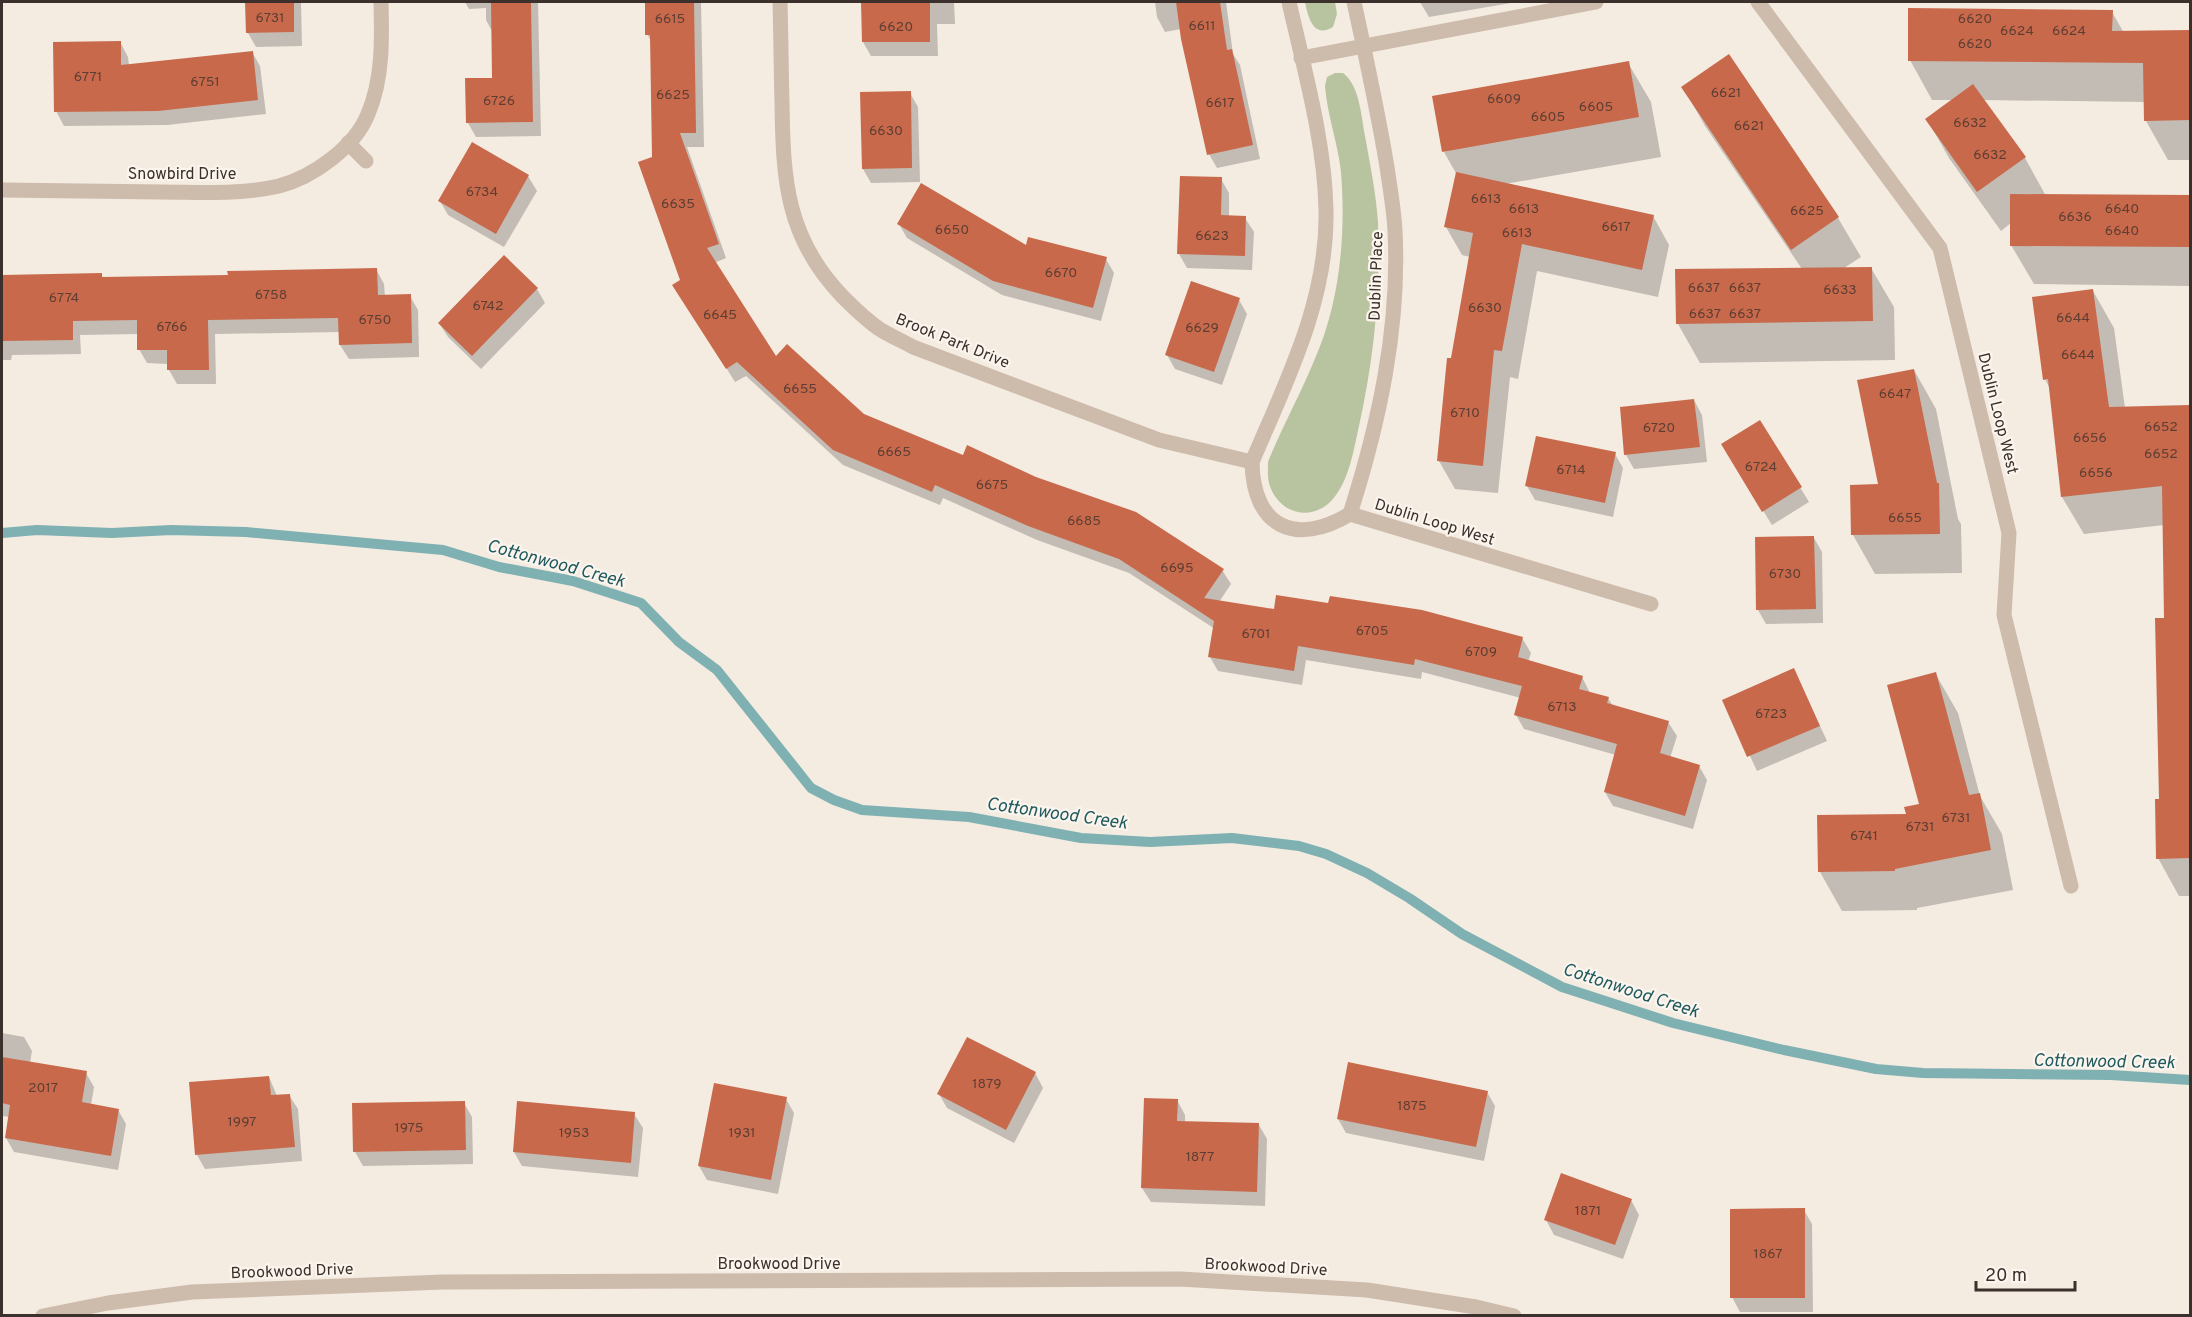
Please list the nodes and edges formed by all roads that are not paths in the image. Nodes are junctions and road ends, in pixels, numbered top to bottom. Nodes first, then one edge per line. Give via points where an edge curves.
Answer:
1 (381, 2) edge
2 (780, 2) edge
3 (1289, 2) edge
4 (1354, 2) edge
5 (1596, 2) edge
6 (1758, 2) edge
7 (1364, 45) junction
8 (1301, 58) junction
9 (348, 143) junction
10 (366, 160) dead end
11 (2, 190) edge
12 (1252, 462) junction
13 (1350, 514) junction
14 (1651, 604) dead end
15 (2071, 886) dead end
16 (43, 1316) edge
17 (1514, 1316) edge

1 - 9 street, Snowbird Drive via 378,76 368,115
2 - 12 street, Brook Park Drive via 787,193 807,249 853,307 880,329 913,347 1159,440
3 - 8 street
4 - 7 street, Dublin Place
5 - 7 street
6 - 15 street, Dublin Loop West via 1940,248 2009,533 2004,615
7 - 8 street
7 - 13 street, Dublin Place via 1390,188 1396,269 1383,388
8 - 12 street via 1325,185 1323,258 1306,331
9 - 10 street
9 - 11 street, Snowbird Drive via 322,167 281,185 238,192
12 - 13 street, Dublin Loop West via 1256,496 1273,520 1285,527 1320,528
13 - 14 street, Dublin Loop West
16 - 17 street, Brookwood Drive via 192,1292 431,1283 1180,1279 1367,1290

